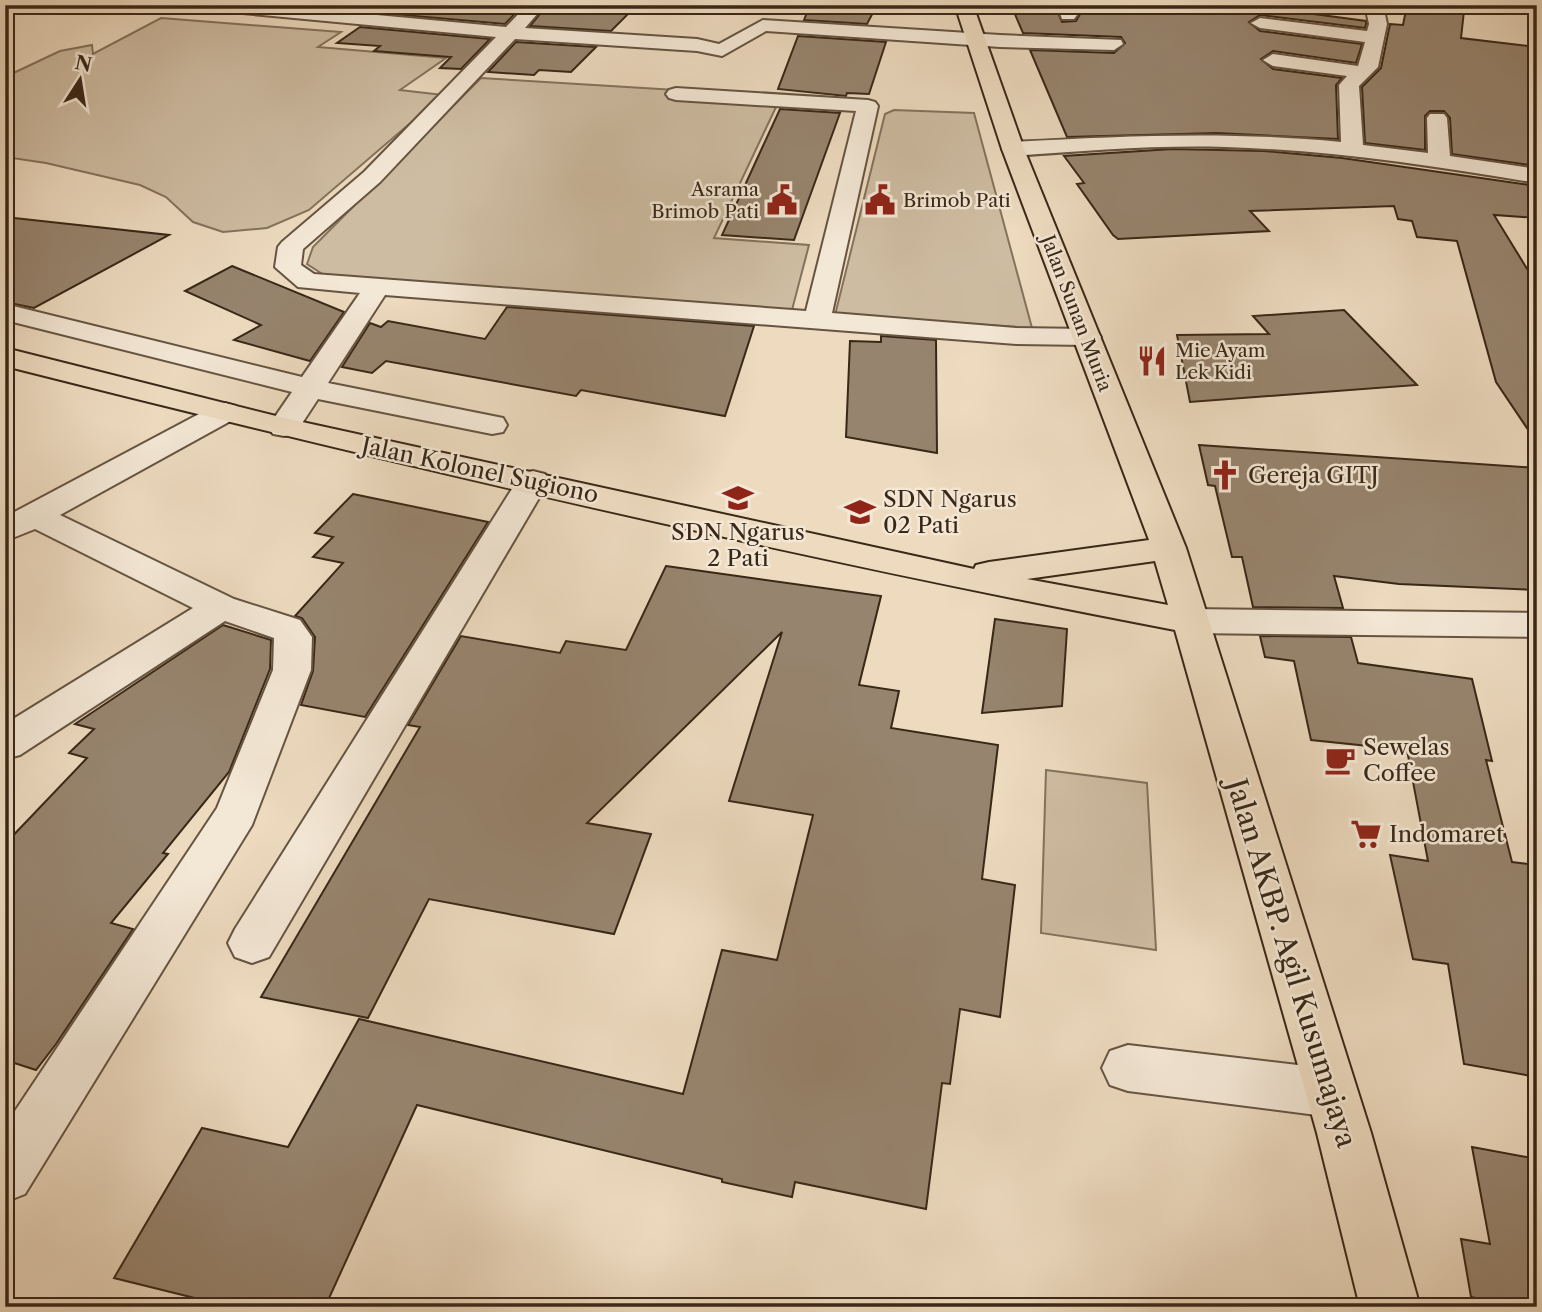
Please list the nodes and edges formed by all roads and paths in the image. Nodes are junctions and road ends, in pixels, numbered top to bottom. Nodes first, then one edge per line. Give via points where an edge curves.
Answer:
1 (211, 5) edge
2 (537, 5) edge
3 (964, 5) edge
4 (1374, 5) edge
5 (748, 9) dead end
6 (1260, 23) dead end
7 (763, 25) junction
8 (513, 33) junction
9 (1375, 38) junction
10 (975, 39) junction
11 (1114, 44) dead end
12 (722, 50) junction
13 (1273, 60) dead end
14 (1362, 72) junction
15 (1437, 118) dead end
16 (1013, 149) junction
17 (1352, 150) junction
18 (1439, 160) junction
19 (1537, 176) edge
20 (378, 286) junction
21 (5, 312) edge
22 (817, 320) junction
23 (1087, 337) junction
24 (5, 357) edge
25 (310, 388) junction
26 (225, 412) junction
27 (492, 425) dead end
28 (284, 427) junction
29 (533, 481) junction
30 (21, 523) edge
31 (1169, 548) junction
32 (956, 577) junction
33 (220, 607) junction
34 (1190, 621) junction
35 (1537, 625) edge
36 (5, 744) edge
37 (252, 943) dead end
38 (1128, 1068) dead end
39 (1332, 1093) junction
40 (11, 1156) edge
41 (1390, 1307) edge

1 - 8 street
2 - 8 street
3 - 10 main road, Jalan Sunan Muria
4 - 9 street
5 - 7 street
6 - 9 street
7 - 10 street
7 - 12 street
8 - 12 street
8 - 20 street via 372,177 291,247 288,267 307,281
9 - 14 street
10 - 11 street
10 - 16 main road, Jalan Sunan Muria
12 - 22 street via 687,95 869,107
13 - 14 street
14 - 17 street via 1349,85
15 - 18 street
16 - 17 street via 1181,140
16 - 23 main road, Jalan Sunan Muria
17 - 18 street
18 - 19 street
20 - 22 street
20 - 25 street
21 - 25 street
22 - 23 street
23 - 31 main road, Jalan Sunan Muria
24 - 26 main road, Jalan Kolonel Sugiono
25 - 27 street
25 - 28 street
26 - 28 main road, Jalan Kolonel Sugiono
26 - 30 street
28 - 29 main road, Jalan Kolonel Sugiono
29 - 32 main road, Jalan Kolonel Sugiono
29 - 37 street
30 - 33 street
31 - 32 main road, Jalan Kolonel Sugiono
31 - 34 main road, Jalan Sunan Muria
32 - 34 main road, Jalan Kolonel Sugiono
33 - 36 street
33 - 40 street via 286,629 293,636 292,670 237,813
34 - 35 street
34 - 39 main road, Jalan AKBP. Agil Kusumajaya
38 - 39 street
39 - 41 main road, Jalan AKBP. Agil Kusumajaya

